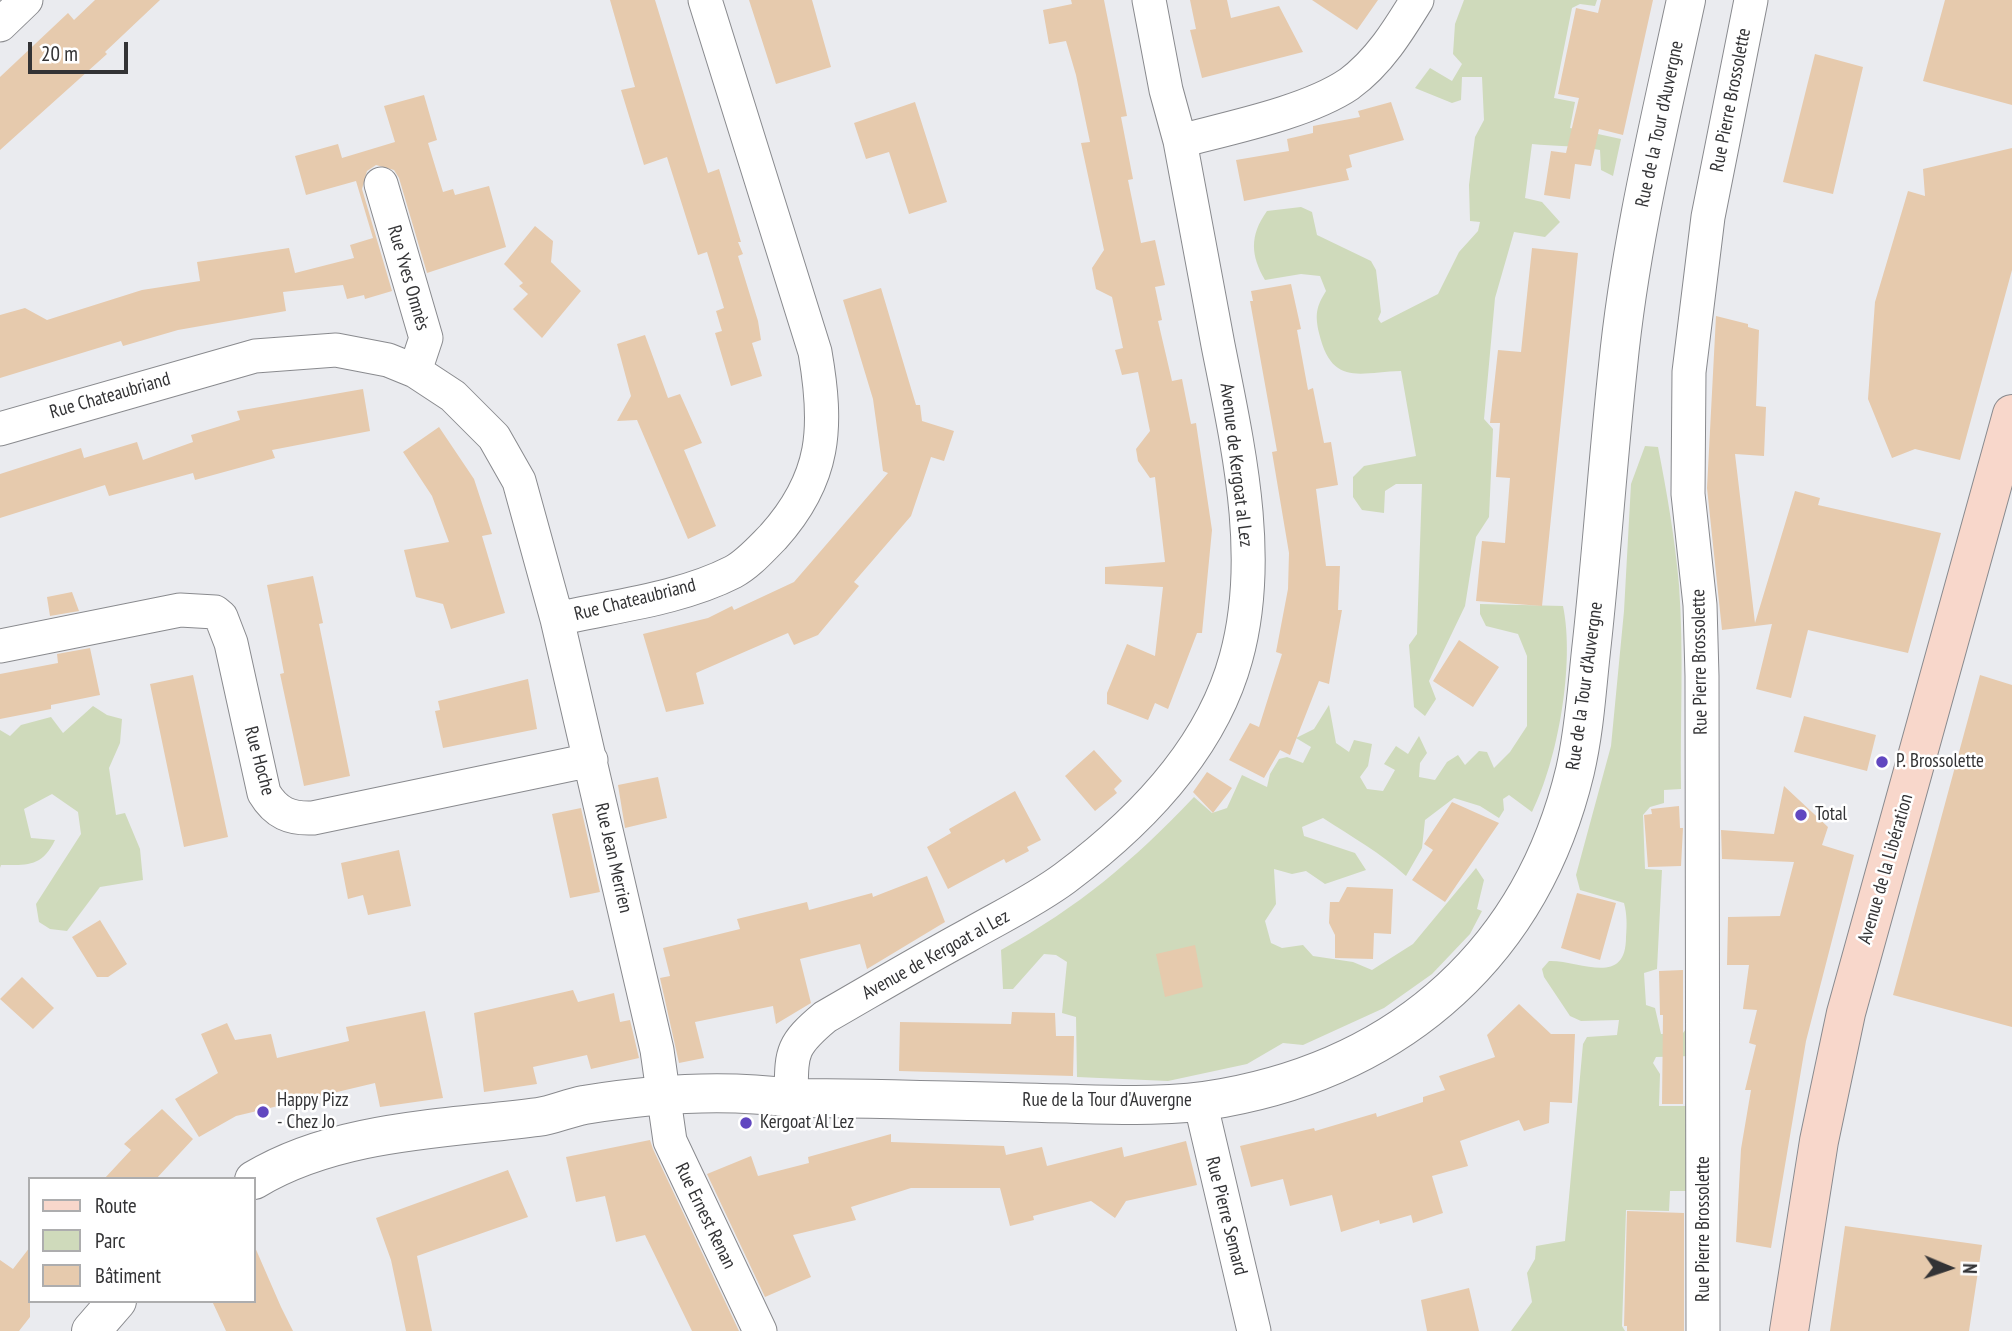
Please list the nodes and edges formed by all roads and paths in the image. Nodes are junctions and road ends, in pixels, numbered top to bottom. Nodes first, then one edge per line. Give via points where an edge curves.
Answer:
1 (26, 0) edge
2 (705, 0) edge
3 (1149, 0) edge
4 (1417, 0) edge
5 (1686, 0) edge
6 (1751, 0) edge
7 (0, 25) edge
8 (1180, 141) junction
9 (381, 184) dead end
10 (415, 371) junction
11 (2012, 414) edge
12 (0, 429) edge
13 (557, 619) junction
14 (0, 646) edge
15 (591, 760) junction
16 (791, 1098) junction
17 (1200, 1101) junction
18 (664, 1107) junction
19 (256, 1179) edge
20 (115, 1303) edge
21 (91, 1331) edge
22 (760, 1331) edge
23 (1254, 1331) edge
24 (1703, 1331) edge
25 (1789, 1331) edge

1 - 7 street
2 - 13 street, Rue Chateaubriand via 815,352 823,408 817,462 787,521 736,571 689,588
3 - 8 street, Avenue de Kergoat al Lez
4 - 8 street via 1385,50 1347,85 1283,111
5 - 17 street, Rue de la Tour d'Auvergne via 1640,220 1618,359 1580,744 1568,796 1546,856 1520,906 1482,959 1447,995 1393,1035 1315,1073
6 - 24 street, Rue Pierre Brossolette via 1702,252 1688,403 1688,494 1702,676
8 - 16 street, Avenue de Kergoat al Lez via 1230,407 1247,548 1247,606 1225,689 1181,768 1116,837 1033,900 806,1032 793,1053
9 - 10 street, Rue Yves Omnès via 426,338
10 - 12 street, Rue Chateaubriand via 388,360 336,351 256,356
10 - 13 street, Rue Chateaubriand via 474,415 509,460 527,504
11 - 25 main road, Avenue de la Libération via 1846,1013 1819,1141
13 - 15 street, Rue Jean Merrien
14 - 15 street, Rue Hoche via 180,610 215,612 231,643 264,793 278,811 289,816 313,818
15 - 18 street, Rue Jean Merrien via 657,1050
16 - 17 street, Rue de la Tour d'Auvergne via 1138,1105
16 - 18 street, Rue de la Tour d'Auvergne
17 - 23 street, Rue Pierre Semard
18 - 19 street, Rue de la Tour d'Auvergne via 582,1122 542,1117 419,1131 347,1144 287,1163
18 - 22 street, Rue Ernest Renan via 674,1153
20 - 21 street

